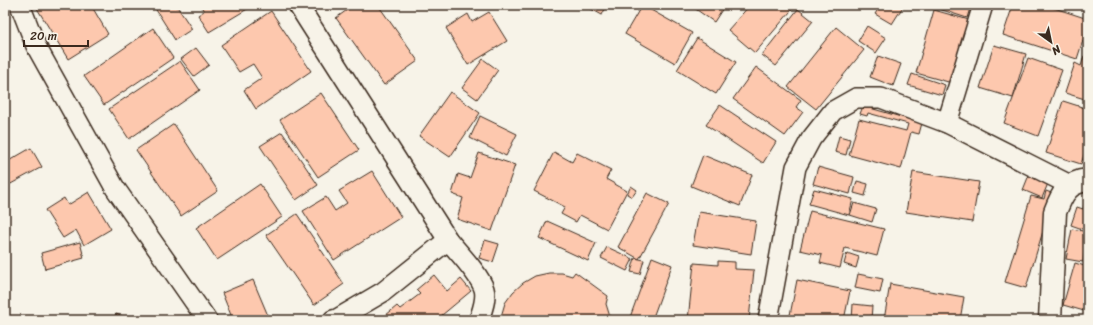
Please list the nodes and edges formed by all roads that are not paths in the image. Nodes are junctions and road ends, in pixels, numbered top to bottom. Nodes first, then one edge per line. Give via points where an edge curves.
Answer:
1 (20, 5) edge
2 (298, 5) edge
3 (983, 5) edge
4 (946, 123) junction
5 (1079, 183) edge
6 (448, 240) junction
7 (207, 320) edge
8 (333, 320) edge
9 (479, 320) edge
10 (768, 320) edge
11 (1050, 320) edge

1 - 7 street via 36,46 115,188
2 - 6 street
3 - 4 street
4 - 5 street
4 - 10 street via 881,98 856,98 833,111 811,139 796,167
5 - 11 street via 1060,197 1055,212
6 - 8 street via 382,292
6 - 9 street via 477,276 484,289 485,303

